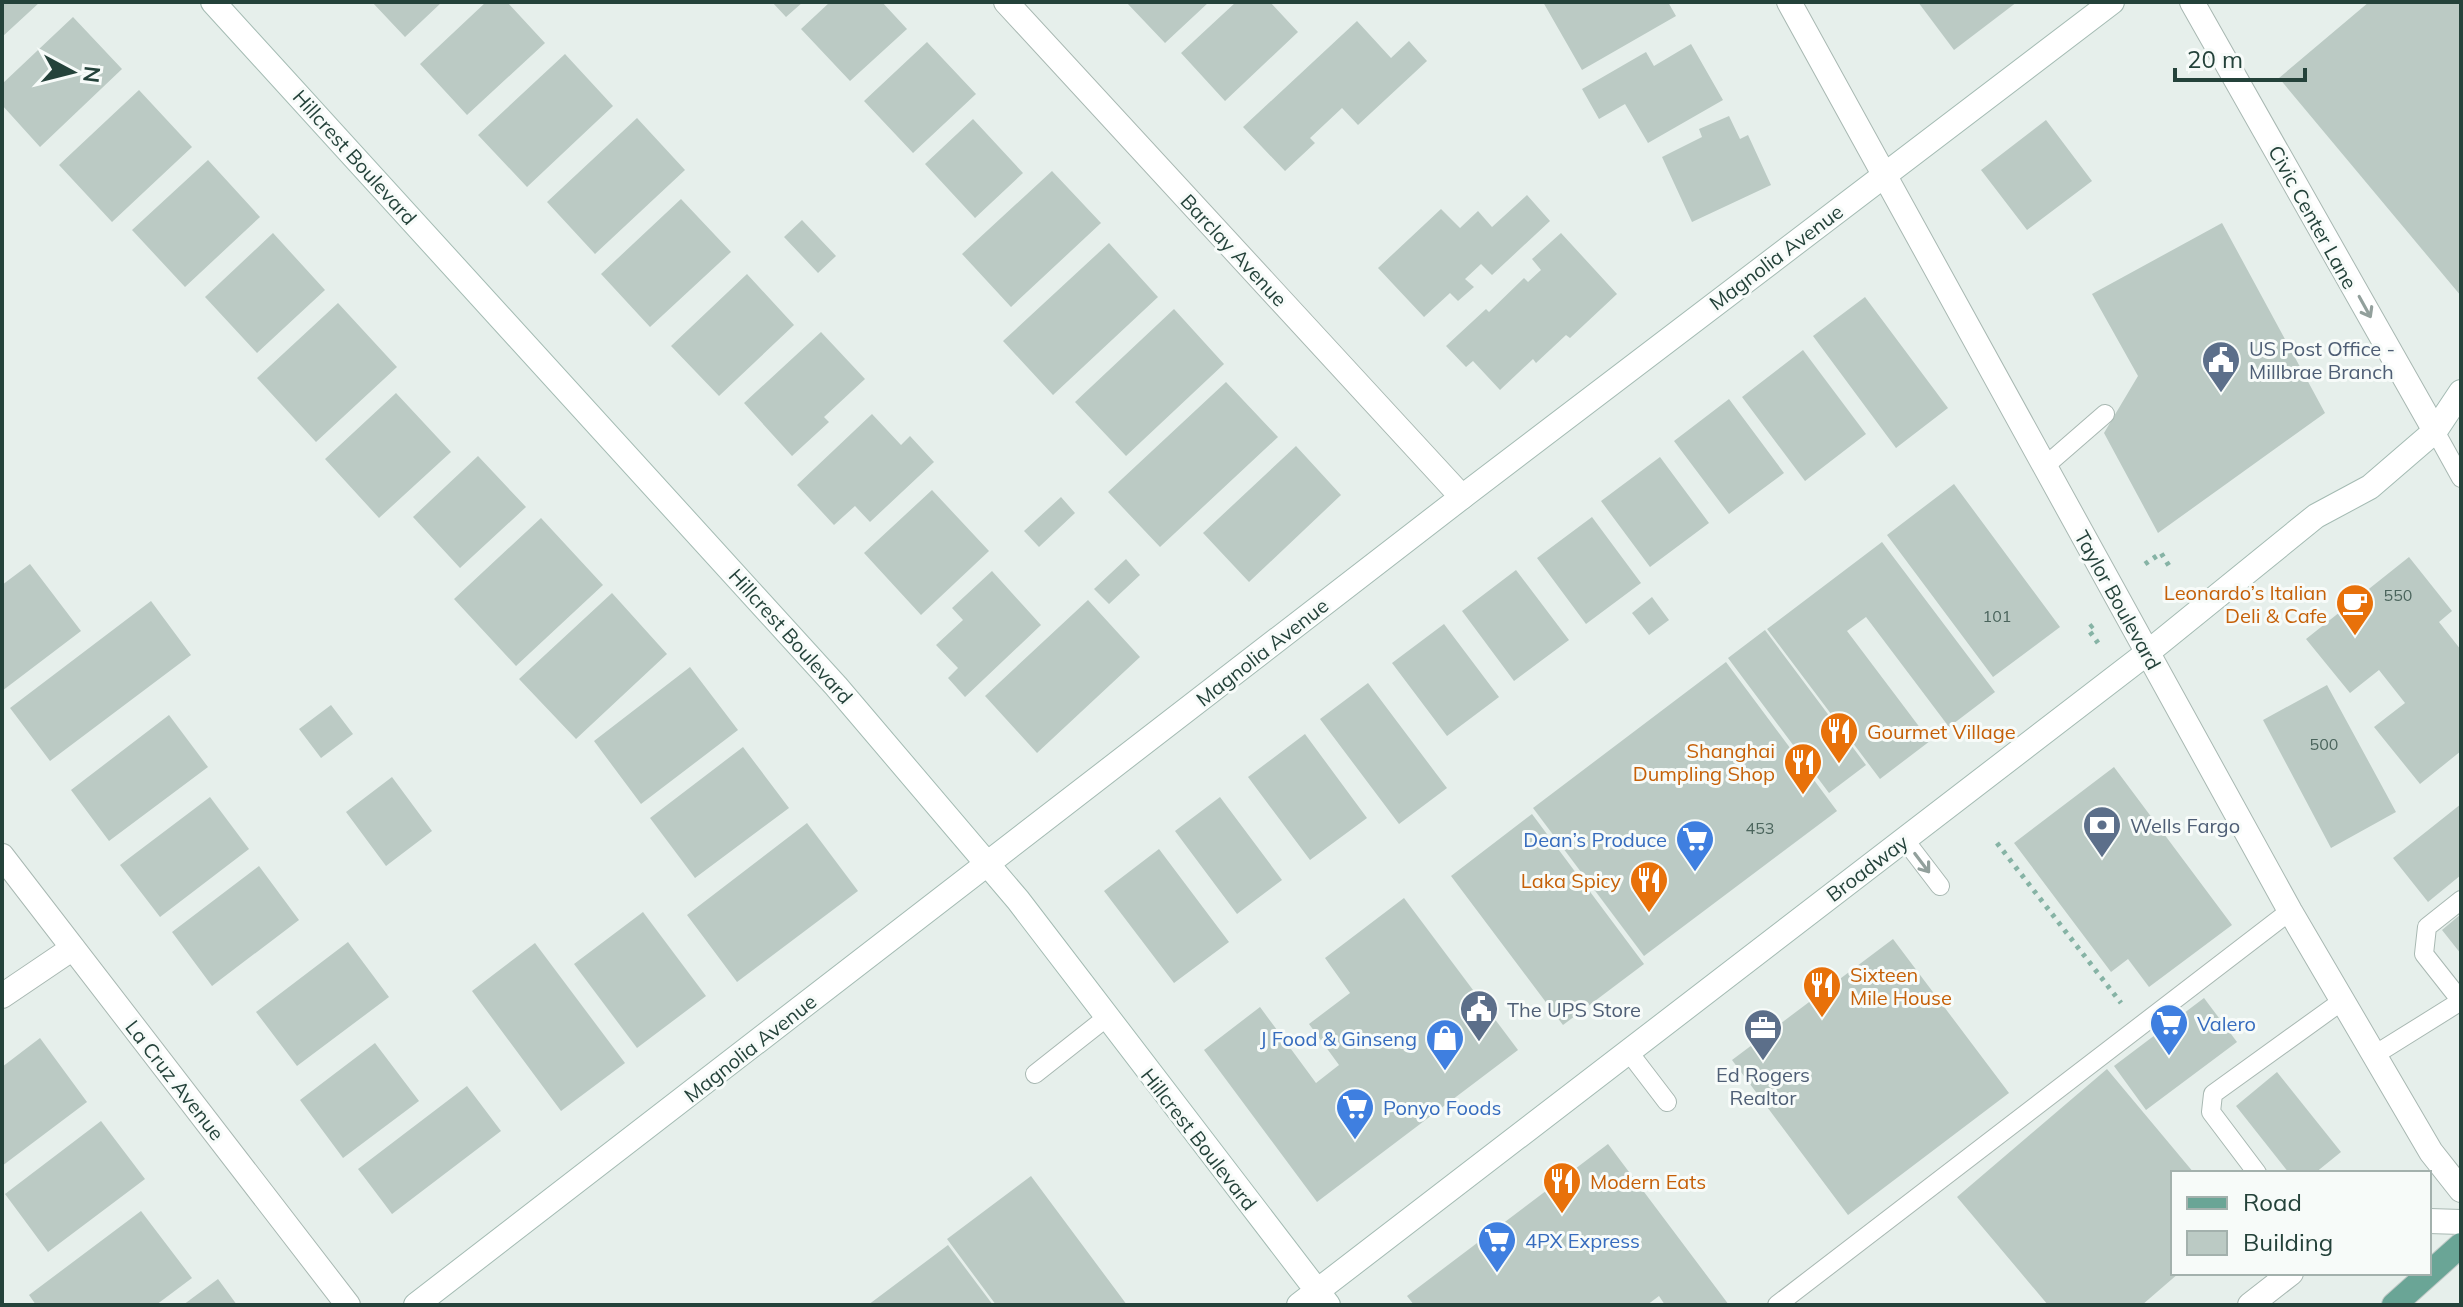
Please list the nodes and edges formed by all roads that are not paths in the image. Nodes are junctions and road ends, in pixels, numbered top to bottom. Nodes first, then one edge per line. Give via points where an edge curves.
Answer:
1 (213, 2) edge
2 (1006, 2) edge
3 (1789, 2) edge
4 (2112, 2) edge
5 (2192, 2) edge
6 (1883, 175) junction
7 (2461, 392) edge
8 (2105, 414) dead end
9 (2461, 426) edge
10 (2435, 431) junction
11 (2044, 467) junction
12 (2461, 478) edge
13 (1462, 497) junction
14 (2147, 653) junction
15 (1904, 839) junction
16 (2, 856) edge
17 (988, 864) junction
18 (1940, 886) dead end
19 (2461, 900) edge
20 (2290, 911) junction
21 (73, 948) junction
22 (2, 996) edge
23 (2342, 1001) junction
24 (2461, 1001) edge
25 (1106, 1018) junction
26 (1628, 1051) junction
27 (2376, 1054) junction
28 (1035, 1074) dead end
29 (1667, 1102) dead end
30 (2255, 1171) edge
31 (2461, 1190) edge
32 (2431, 1221) edge
33 (2461, 1222) edge
34 (2461, 1245) edge
35 (2431, 1272) edge
36 (2288, 1275) edge
37 (2428, 1275) edge
38 (1314, 1300) edge
39 (348, 1305) edge
40 (416, 1305) edge
41 (1777, 1305) edge
42 (2250, 1305) edge
43 (2394, 1305) edge

1 - 17 street, Hillcrest Boulevard via 692,525
2 - 13 street, Barclay Avenue
3 - 6 street, Taylor Boulevard
4 - 6 street, Magnolia Avenue
5 -> 10 street, Civic Center Lane
6 - 11 street, Taylor Boulevard
6 - 13 street, Magnolia Avenue
7 - 10 street, Broadway
8 - 11 lane
9 - 10 street, Broadway
10 - 12 lane
10 - 14 street, Broadway via 2370,487 2316,516
11 - 14 street, Taylor Boulevard
13 - 17 street, Magnolia Avenue
14 - 15 street, Broadway
14 - 20 street, Taylor Boulevard
15 -> 18 lane
15 - 26 street, Broadway
16 - 21 street, La Cruz Avenue
17 - 25 street, Hillcrest Boulevard
17 - 40 street, Magnolia Avenue
19 - 24 lane via 2427,927 2424,954
20 - 23 street, Taylor Boulevard
20 - 41 lane
21 - 22 street
21 - 39 street, La Cruz Avenue
23 - 27 street, Taylor Boulevard
23 - 30 lane via 2213,1094 2211,1112
24 - 27 lane
25 - 28 lane
25 - 38 street, Hillcrest Boulevard
26 - 29 lane
26 - 38 street, Broadway
27 - 31 street, Taylor Boulevard via 2431,1152
32 - 33 street
34 - 35 main road
36 - 42 street
37 - 43 main road

